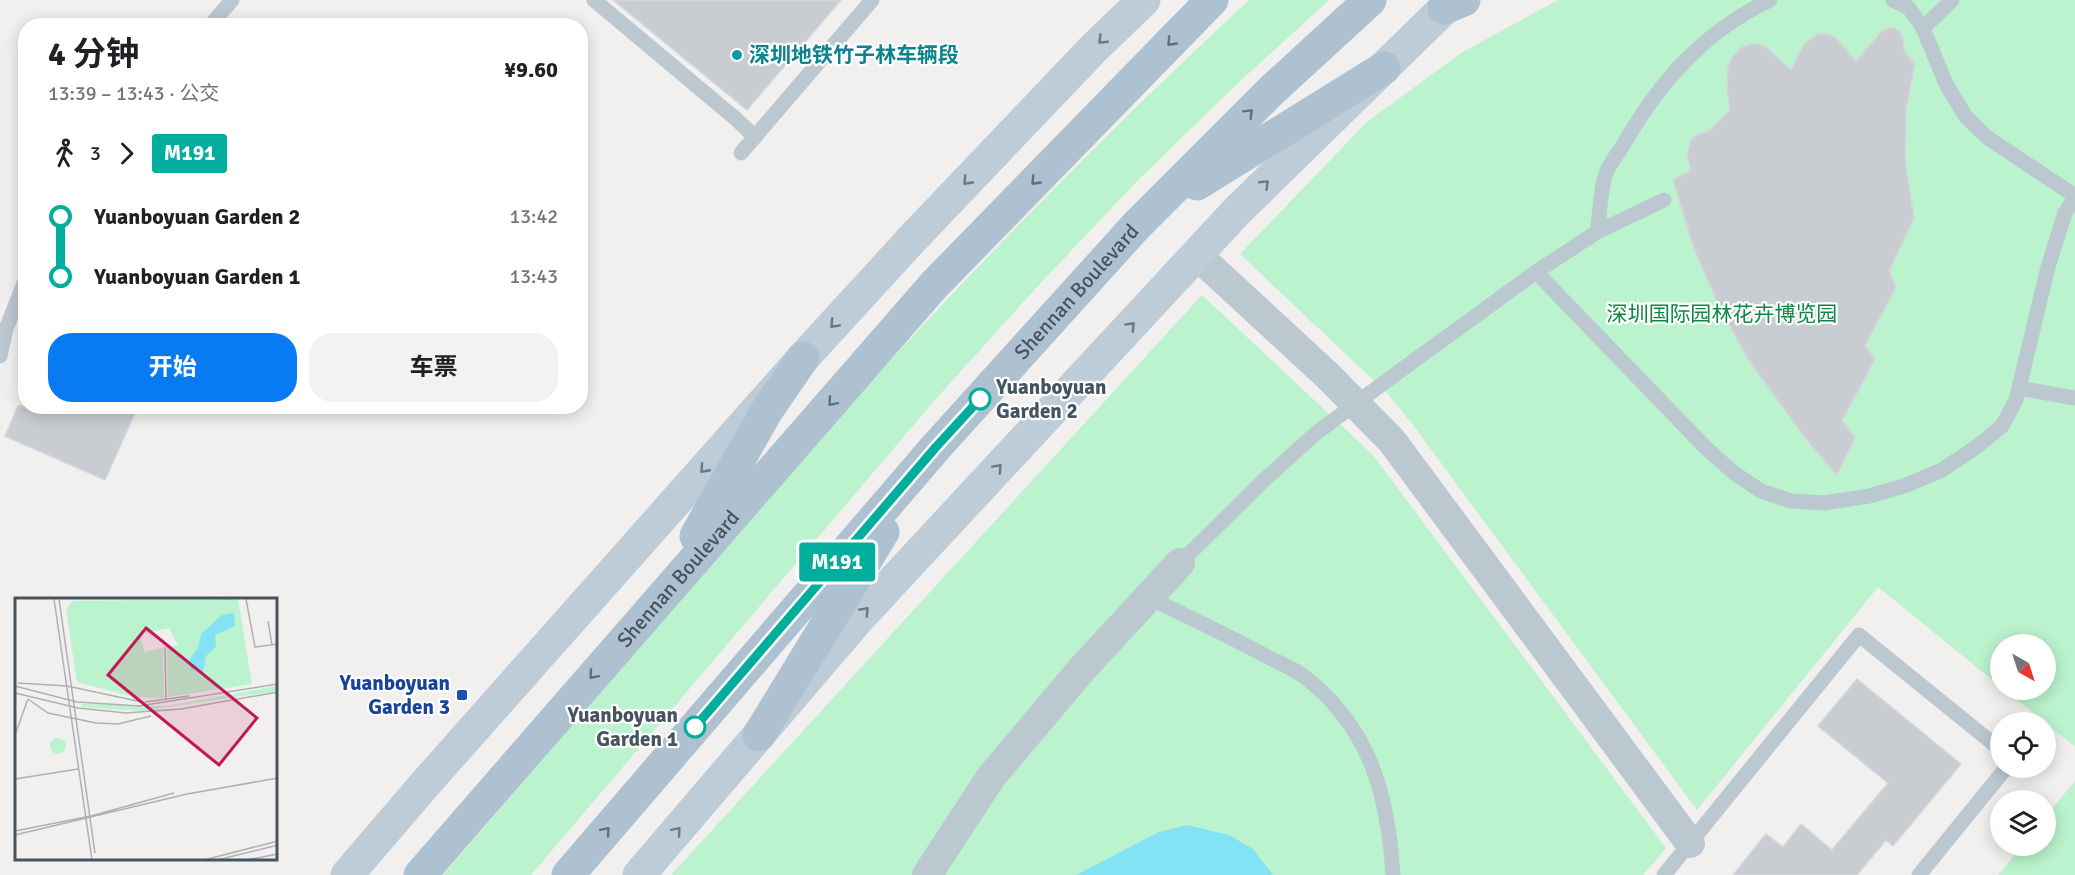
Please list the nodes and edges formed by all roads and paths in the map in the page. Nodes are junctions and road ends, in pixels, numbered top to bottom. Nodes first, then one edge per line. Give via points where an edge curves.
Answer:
1 (232, 0) edge
2 (594, 0) edge
3 (872, 0) edge
4 (1144, 0) edge
5 (1212, 0) edge
6 (1370, 0) edge
7 (1770, 0) edge
8 (1893, 0) edge
9 (1952, 0) edge
10 (1454, 3) edge
11 (217, 18) edge
12 (1923, 28) junction
13 (1384, 68) junction
14 (755, 137) junction
15 (741, 153) dead end
16 (2075, 196) edge
17 (1664, 200) dead end
18 (1137, 226) junction
19 (1597, 232) junction
20 (1197, 255) junction
21 (1536, 272) junction
22 (18, 298) edge
23 (0, 356) edge
24 (803, 358) junction
25 (2019, 388) junction
26 (2075, 398) edge
27 (936, 447) junction
28 (1180, 563) joint
29 (1148, 597) junction
30 (650, 611) junction
31 (759, 735) junction
32 (1990, 741) edge
33 (1998, 778) edge
34 (1690, 843) junction
35 (347, 875) edge
36 (420, 875) edge
37 (568, 875) edge
38 (639, 875) edge
39 (927, 875) edge
40 (1393, 875) edge
41 (1664, 875) edge
42 (1919, 875) edge

1 - 11 lane
2 - 14 lane
3 - 14 lane
4 -> 24 main road via 912,239
5 -> 30 main road, Shennan Boulevard via 934,285
18 -> 6 main road, Shennan Boulevard via 1272,90
7 - 19 lane via 1745,12 1702,43 1664,83 1606,173
8 - 12 lane via 1909,8
9 - 12 lane
10 - 13 main road
12 - 16 lane via 1946,84 1966,117 1988,138
13 - 18 main road
20 -> 13 main road
14 - 15 lane
16 - 25 lane via 2048,267
17 - 19 lane
18 - 27 main road, Shennan Boulevard
19 - 21 lane
31 -> 20 main road via 858,619
20 - 34 street via 1328,375 1392,441
21 - 25 lane via 1705,447 1761,491 1791,501 1825,503 1869,496 1942,470 2002,426
21 - 28 lane, bridge via 1315,434
22 - 23 lane
24 - 30 main road via 766,412
24 -> 35 main road
25 - 26 lane
27 - 31 main road
37 -> 27 main road, Shennan Boulevard
28 - 29 street
29 - 39 street via 991,777
29 - 40 lane via 1305,677 1338,707 1363,743 1381,789
30 -> 36 main road, Shennan Boulevard
38 -> 31 main road
32 - 34 lane via 1859,635
33 - 42 lane
34 - 41 lane

